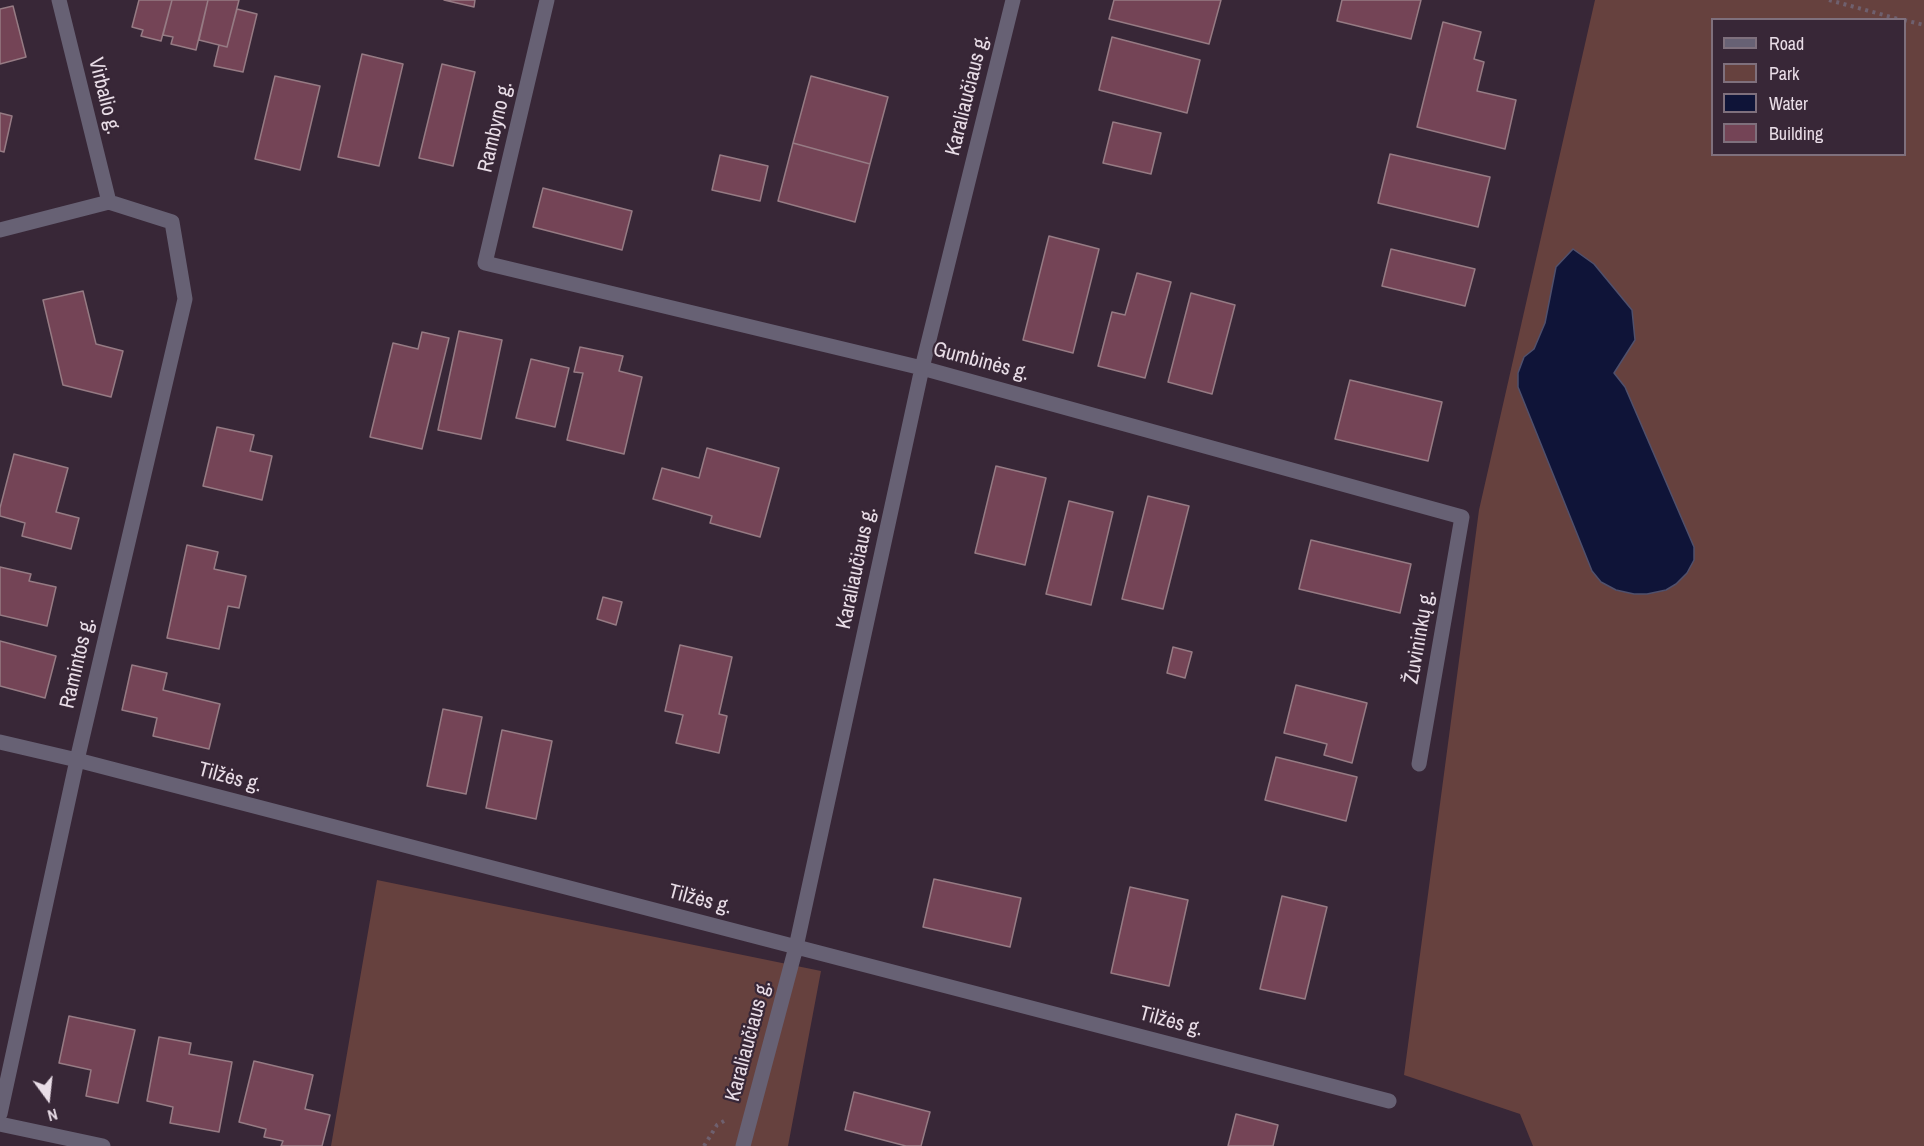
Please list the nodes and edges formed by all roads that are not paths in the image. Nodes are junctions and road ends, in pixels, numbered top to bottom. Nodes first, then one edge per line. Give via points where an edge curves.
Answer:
1 (59, 0) edge
2 (547, 0) edge
3 (1013, 0) edge
4 (109, 202) junction
5 (0, 230) edge
6 (485, 263) joint
7 (922, 368) junction
8 (1462, 517) joint
9 (0, 742) edge
10 (77, 760) junction
11 (1419, 764) dead end
12 (796, 947) junction
13 (1389, 1101) dead end
14 (0, 1114) edge
15 (0, 1124) edge
16 (103, 1146) edge
17 (743, 1146) edge

1 - 4 street, Virbalio g.
2 - 6 street, Rambyno g.
3 - 7 street, Karaliaučiaus g.
4 - 5 street
4 - 10 street, Ramintos g. via 172,222 185,299
6 - 7 street, Gumbinės g.
7 - 8 street, Gumbinės g.
7 - 12 street, Karaliaučiaus g.
8 - 11 street, Žuvininkų g.
9 - 10 street, Tilžės g.
10 - 12 street, Tilžės g.
10 - 14 street, Ramintos g.
12 - 13 street, Tilžės g.
12 - 17 street, Karaliaučiaus g.
15 - 16 street

